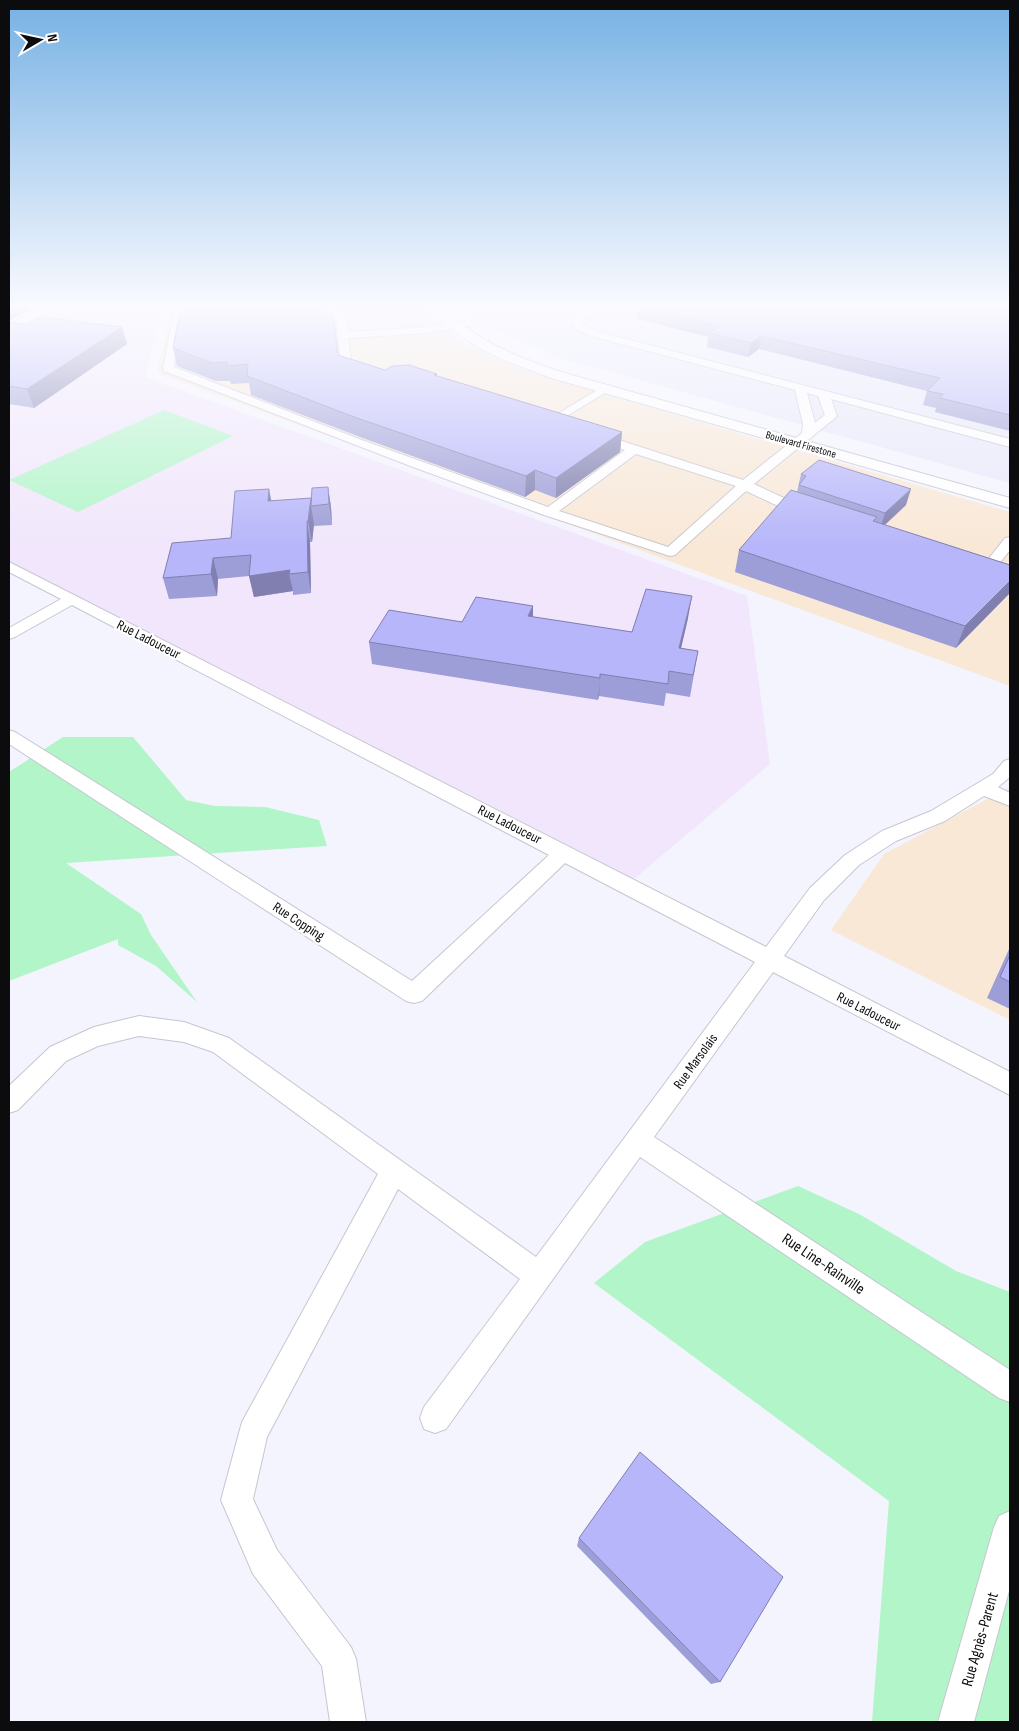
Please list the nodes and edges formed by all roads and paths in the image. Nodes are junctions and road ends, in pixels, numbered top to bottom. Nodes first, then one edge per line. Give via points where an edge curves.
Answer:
1 (210, 386) edge
2 (593, 386) edge
3 (621, 386) edge
4 (792, 386) edge
5 (800, 388) junction
6 (604, 389) junction
7 (823, 394) junction
8 (537, 418) edge
9 (550, 422) junction
10 (564, 427) edge
11 (587, 434) edge
12 (802, 439) junction
13 (1010, 443) edge
14 (634, 450) junction
15 (745, 485) junction
16 (1010, 493) edge
17 (1010, 503) edge
18 (549, 512) junction
19 (820, 515) edge
20 (1010, 541) edge
21 (9, 566) edge
22 (1002, 576) edge
23 (72, 599) junction
24 (9, 634) edge
25 (9, 736) edge
26 (1010, 765) edge
27 (983, 788) junction
28 (1010, 800) edge
29 (564, 852) junction
30 (769, 959) junction
31 (1010, 1084) edge
32 (9, 1102) edge
33 (637, 1140) junction
34 (394, 1171) junction
35 (538, 1276) junction
36 (1010, 1387) edge
37 (435, 1418) dead end
38 (1010, 1527) edge
39 (348, 1722) edge
40 (956, 1722) edge

1 - 18 street
2 - 6 main road, Boulevard Firestone
3 - 12 main road, Boulevard Firestone
4 - 5 street
5 - 7 street
5 - 12 street via 809,424
6 - 9 street
6 - 12 main road, Boulevard Firestone
7 - 12 street via 831,416
7 - 13 street
8 - 9 street
9 - 10 street
11 - 14 street
12 - 15 street
12 - 16 main road, Boulevard Firestone
12 - 17 main road, Boulevard Firestone
14 - 15 street
14 - 18 street
15 - 18 street via 670,552
15 - 19 street via 783,503
20 - 22 street via 982,569
21 - 23 street, Rue Ladouceur
23 - 24 street
23 - 29 street, Rue Ladouceur
25 - 29 street, Rue Copping via 414,994
26 - 27 street, Rue Marsolais via 1000,778
27 - 28 street
27 - 30 street, Rue Marsolais via 938,816 889,836 852,860 817,894
29 - 30 street, Rue Ladouceur
30 - 31 street, Rue Ladouceur
30 - 33 street, Rue Marsolais
32 - 34 street via 58,1054 94,1036 139,1026 184,1032 221,1045
33 - 35 street, Rue Marsolais
33 - 36 street, Rue Line-Rainville
34 - 35 street
34 - 39 street via 253,1433 237,1500 265,1562 339,1659
35 - 37 street, Rue Marsolais
38 - 40 street, Rue Agnès-Parent

